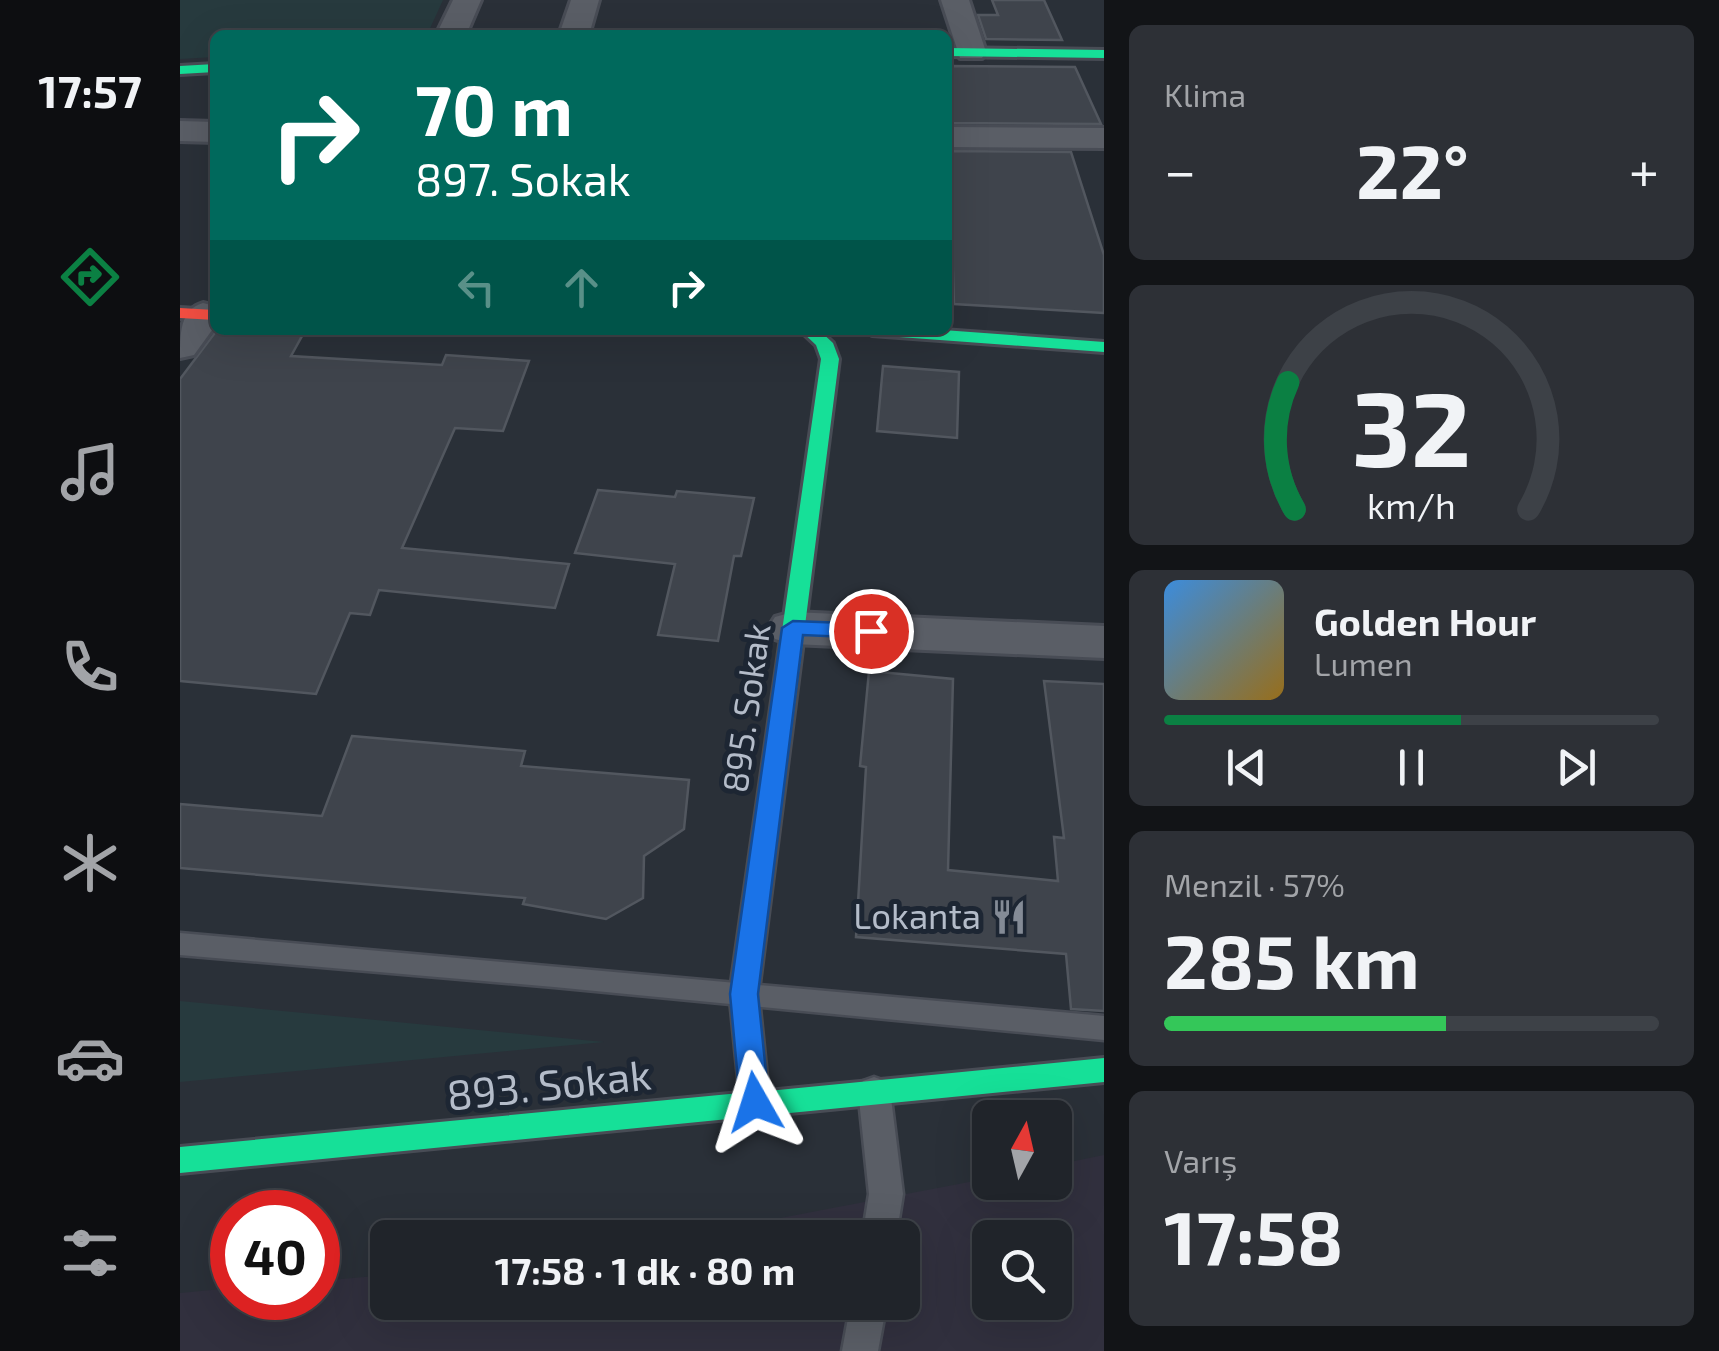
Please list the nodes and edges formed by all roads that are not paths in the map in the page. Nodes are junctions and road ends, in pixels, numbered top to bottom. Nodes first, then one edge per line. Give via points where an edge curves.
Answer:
1 (467, 0) edge
2 (585, 0) edge
3 (955, 0) edge
4 (454, 30) edge
5 (576, 30) edge
6 (959, 52) edge
7 (1104, 54) edge
8 (210, 68) edge
9 (180, 70) edge
10 (180, 131) edge
11 (210, 132) edge
12 (952, 137) edge
13 (1104, 138) edge
14 (815, 335) edge
15 (940, 335) edge
16 (1104, 347) edge
17 (793, 628) junction
18 (1104, 642) edge
19 (180, 944) edge
20 (744, 994) junction
21 (1104, 1028) edge
22 (1104, 1070) edge
23 (874, 1090) junction
24 (755, 1102) junction
25 (180, 1160) edge
26 (882, 1220) edge
27 (866, 1320) edge
28 (860, 1351) edge

1 - 4 street
2 - 5 street
3 - 6 street
6 - 7 street
8 - 9 street
10 - 11 street
12 - 13 street
14 - 17 street, 895. Sokak via 830,359
15 - 16 street
17 - 18 street
17 - 20 street, 895. Sokak
19 - 20 lane
20 - 21 lane
20 - 24 street, 895. Sokak
22 - 23 street, 893. Sokak
23 - 24 street, 893. Sokak
23 - 26 lane via 886,1194
24 - 25 street, 893. Sokak
27 - 28 lane

